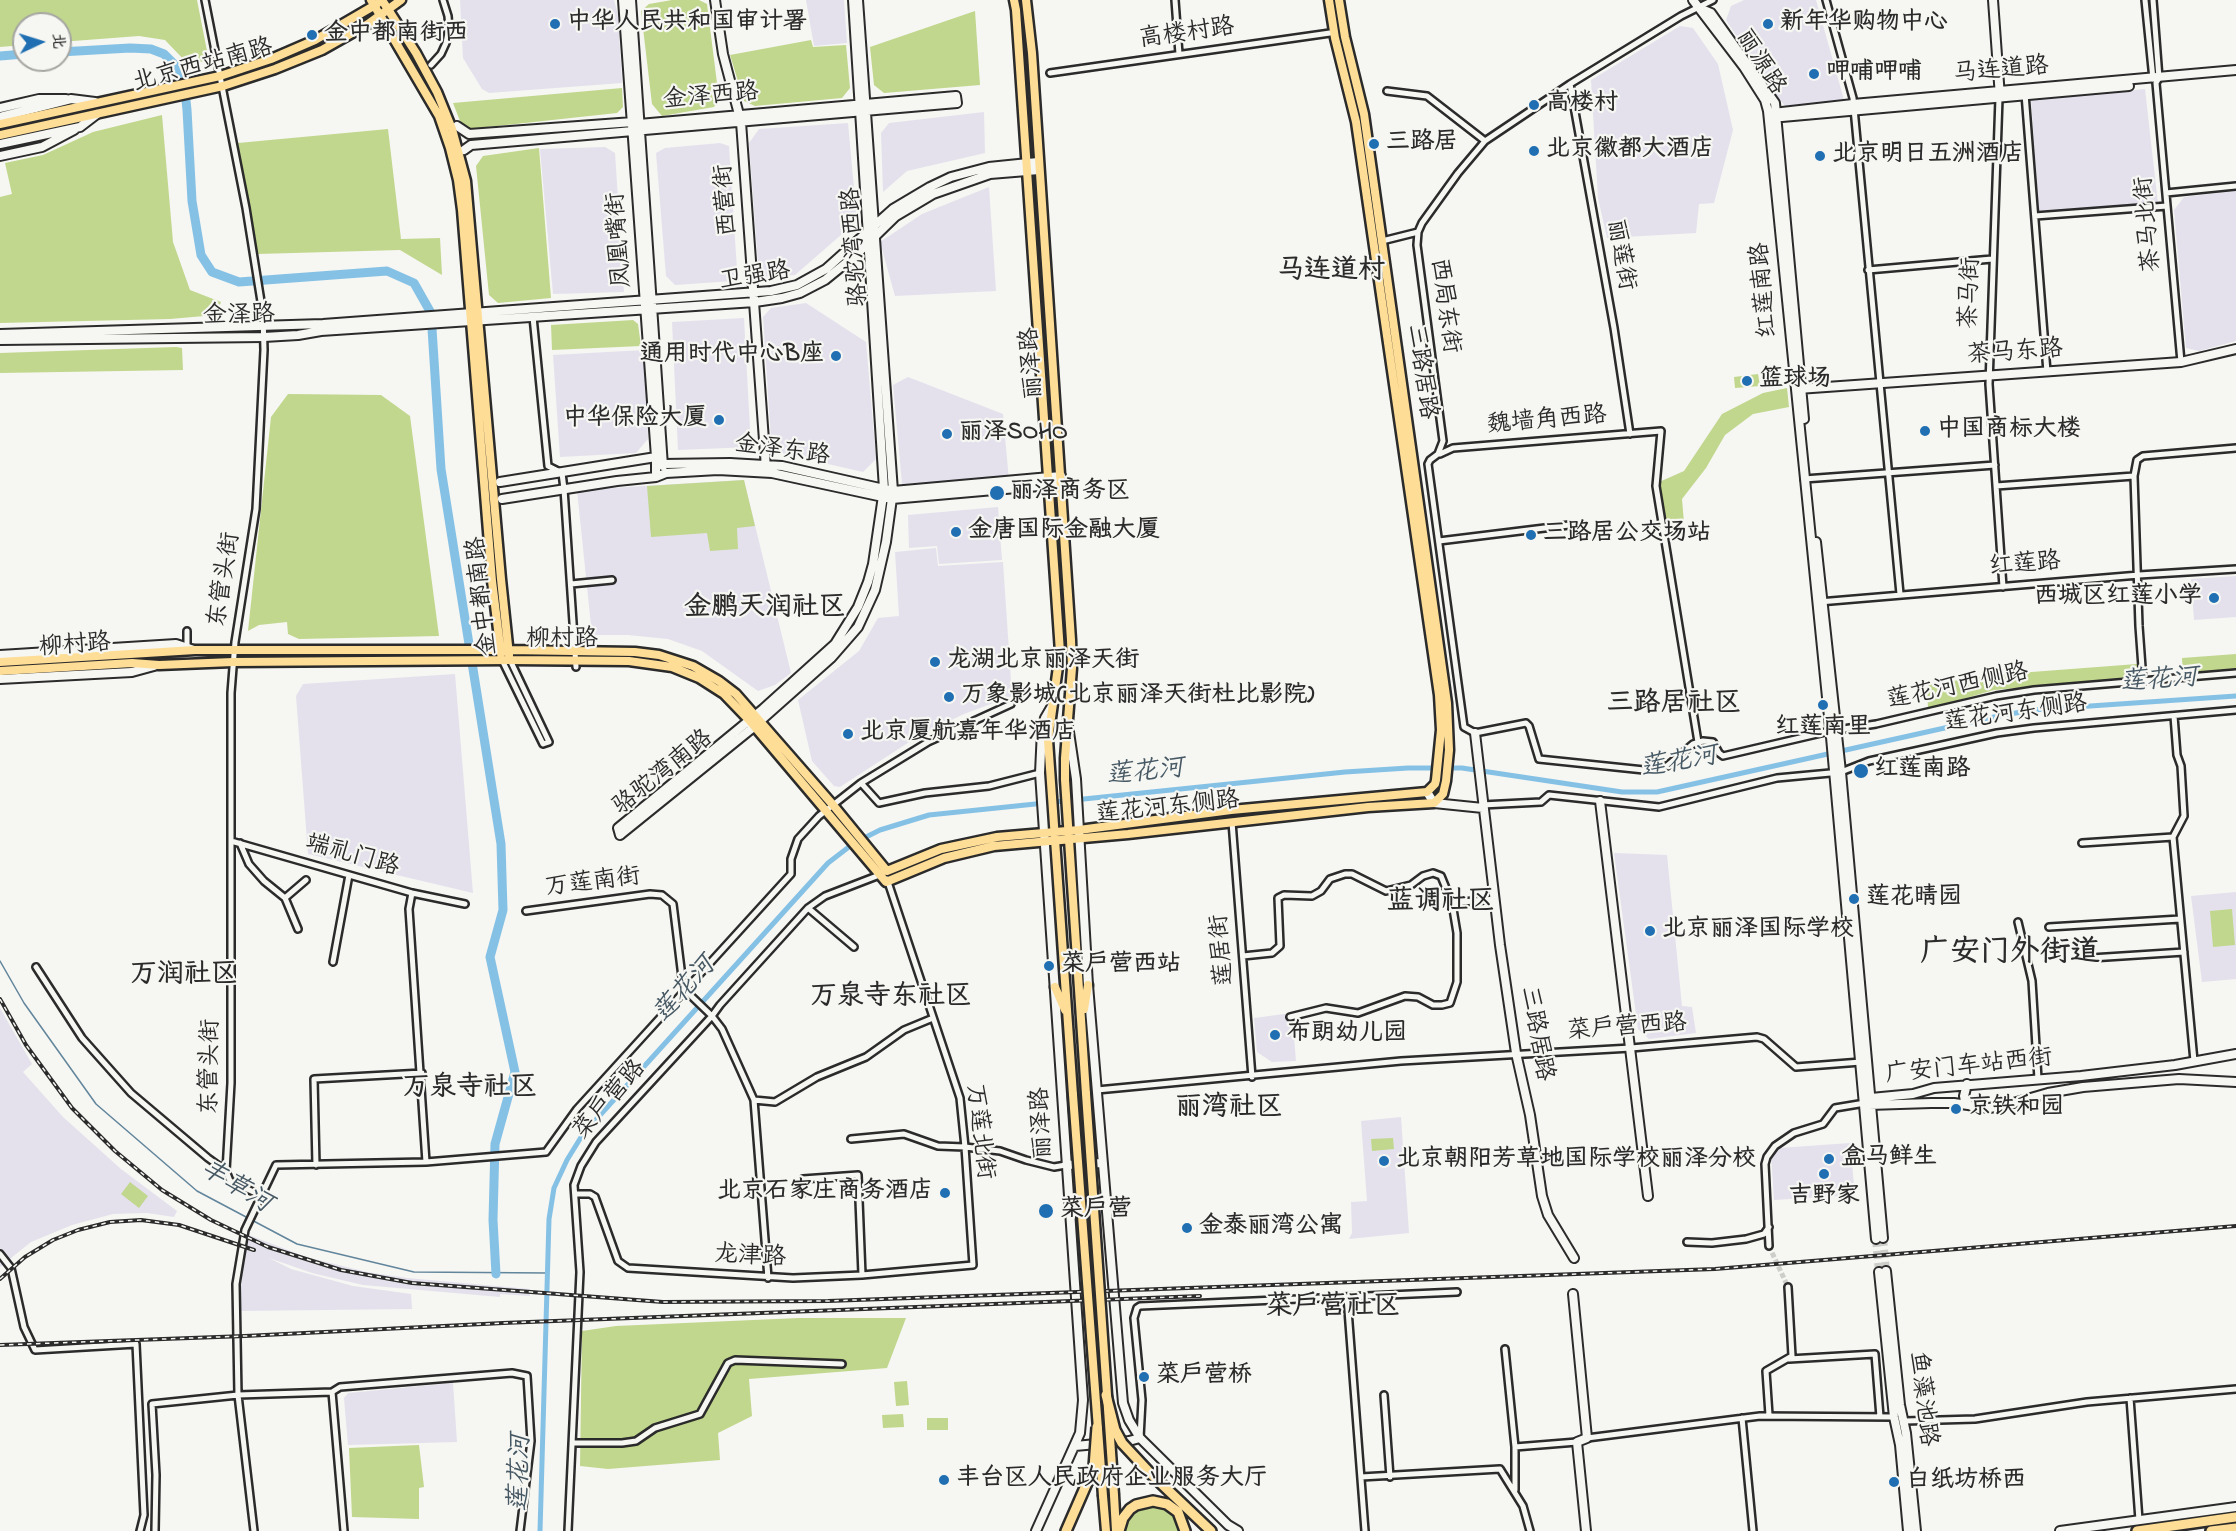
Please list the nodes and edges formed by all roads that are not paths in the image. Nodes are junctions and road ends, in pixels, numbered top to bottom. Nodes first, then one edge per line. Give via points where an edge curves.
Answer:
1 (205, 0) edge
2 (400, 0) edge
3 (443, 0) edge
4 (623, 0) edge
5 (631, 0) edge
6 (715, 0) edge
7 (853, 0) edge
8 (858, 0) edge
9 (1014, 0) edge
10 (1026, 0) edge
11 (1175, 0) edge
12 (1329, 0) edge
13 (1339, 0) edge
14 (1693, 0) edge
15 (1713, 0) edge
16 (1826, 0) edge
17 (1993, 0) edge
18 (2145, 0) edge
19 (2152, 0) edge
20 (378, 1) edge
21 (1698, 7) junction
22 (388, 10) junction
23 (380, 16) junction
24 (1330, 33) dead end
25 (1179, 54) junction
26 (431, 65) dead end
27 (2236, 70) edge
28 (1050, 73) dead end
29 (2236, 75) edge
30 (220, 76) junction
31 (2156, 80) junction
32 (1570, 84) junction
33 (223, 86) junction
34 (1387, 91) dead end
35 (2025, 93) junction
36 (2000, 95) junction
37 (71, 99) junction
38 (957, 99) dead end
39 (1854, 106) junction
40 (100, 107) junction
41 (0, 108) edge
42 (864, 108) junction
43 (1773, 115) junction
44 (0, 117) edge
45 (741, 119) junction
46 (0, 124) edge
47 (457, 126) dead end
48 (80, 127) junction
49 (637, 127) junction
50 (0, 135) edge
51 (1485, 141) junction
52 (0, 144) edge
53 (464, 150) dead end
54 (0, 156) edge
55 (1039, 166) junction
56 (1027, 167) junction
57 (2236, 186) edge
58 (2166, 194) junction
59 (2167, 206) junction
60 (2035, 216) junction
61 (1418, 232) junction
62 (872, 233) junction
63 (1382, 241) junction
64 (1992, 259) junction
65 (1868, 270) junction
66 (754, 298) junction
67 (648, 305) junction
68 (474, 317) junction
69 (533, 317) junction
70 (413, 322) junction
71 (264, 327) junction
72 (0, 334) edge
73 (264, 337) junction
74 (0, 340) edge
75 (2236, 349) edge
76 (2181, 362) junction
77 (2047, 372) junction
78 (1989, 376) junction
79 (1880, 384) junction
80 (1799, 389) junction
81 (1630, 434) junction
82 (2236, 448) edge
83 (1438, 454) junction
84 (656, 457) junction
85 (1995, 465) junction
86 (766, 468) junction
87 (664, 469) junction
88 (562, 472) junction
89 (1888, 473) junction
90 (2134, 476) junction
91 (656, 477) junction
92 (1806, 479) junction
93 (1062, 480) junction
94 (1049, 481) junction
95 (500, 482) dead end
96 (1996, 486) junction
97 (564, 489) junction
98 (888, 494) junction
99 (502, 498) dead end
100 (1569, 525) dead end
101 (1439, 541) junction
102 (2236, 569) edge
103 (2139, 575) junction
104 (612, 580) dead end
105 (572, 584) junction
106 (2003, 587) junction
107 (1900, 594) junction
108 (1820, 602) junction
109 (186, 631) dead end
110 (191, 649) junction
111 (234, 650) junction
112 (0, 655) edge
113 (505, 655) junction
114 (576, 660) junction
115 (0, 662) edge
116 (233, 662) junction
117 (159, 664) junction
118 (0, 671) edge
119 (2236, 673) edge
120 (0, 679) edge
121 (2143, 681) junction
122 (1011, 704) dead end
123 (1052, 705) junction
124 (2236, 710) edge
125 (2174, 716) junction
126 (755, 720) junction
127 (1068, 724) junction
128 (1475, 733) junction
129 (1833, 734) junction
130 (1698, 742) junction
131 (1837, 772) junction
132 (1040, 773) junction
133 (861, 783) junction
134 (1427, 792) junction
135 (1600, 801) junction
136 (1434, 803) junction
137 (833, 805) junction
138 (1483, 806) junction
139 (825, 811) junction
140 (1232, 822) junction
141 (847, 829) junction
142 (1068, 830) junction
143 (1079, 830) junction
144 (1054, 832) junction
145 (1044, 833) junction
146 (2173, 837) junction
147 (231, 841) junction
148 (240, 843) junction
149 (2082, 843) dead end
150 (883, 873) junction
151 (349, 875) junction
152 (306, 880) dead end
153 (886, 882) junction
154 (412, 893) junction
155 (285, 898) junction
156 (1496, 899) junction
157 (1452, 903) junction
158 (465, 904) dead end
159 (808, 908) junction
160 (526, 911) dead end
161 (2180, 919) junction
162 (2018, 922) dead end
163 (2049, 927) dead end
164 (298, 929) dead end
165 (854, 947) dead end
166 (2184, 952) junction
167 (1243, 956) junction
168 (2091, 958) dead end
169 (333, 962) dead end
170 (36, 967) dead end
171 (1088, 985) junction
172 (1055, 987) junction
173 (686, 991) junction
174 (710, 1014) junction
175 (1068, 1016) junction
176 (1290, 1017) dead end
177 (933, 1018) junction
178 (1082, 1024) junction
179 (1631, 1048) junction
180 (1516, 1053) junction
181 (2236, 1054) edge
182 (2194, 1061) junction
183 (1861, 1062) junction
184 (2175, 1065) junction
185 (422, 1073) junction
186 (2081, 1076) junction
187 (1252, 1077) junction
188 (2038, 1079) junction
189 (2179, 1079) junction
190 (2236, 1082) edge
191 (1967, 1084) junction
192 (2083, 1087) junction
193 (1097, 1090) junction
194 (754, 1100) junction
195 (1869, 1102) junction
196 (1971, 1107) junction
197 (850, 1139) dead end
198 (965, 1147) junction
199 (426, 1162) junction
200 (1102, 1163) junction
201 (316, 1165) junction
202 (1066, 1165) junction
203 (226, 1171) junction
204 (803, 1193) dead end
205 (574, 1194) junction
206 (260, 1195) junction
207 (1648, 1196) dead end
208 (1770, 1226) junction
209 (1880, 1239) tunnel mouth
210 (1687, 1242) dead end
211 (1769, 1246) tunnel mouth
212 (0, 1254) edge
213 (1574, 1258) dead end
214 (973, 1265) joint
215 (862, 1275) junction
216 (768, 1278) junction
217 (1788, 1287) tunnel mouth
218 (1457, 1292) dead end
219 (1573, 1294) dead end
220 (1347, 1297) junction
221 (1505, 1349) dead end
222 (1789, 1359) junction
223 (842, 1364) dead end
224 (2236, 1389) edge
225 (332, 1392) junction
226 (238, 1395) junction
227 (1106, 1395) junction
228 (1384, 1395) dead end
229 (2130, 1398) junction
230 (152, 1404) junction
231 (139, 1406) junction
232 (1769, 1415) junction
233 (1880, 1417) junction
234 (1894, 1417) junction
235 (1742, 1418) junction
236 (1905, 1420) junction
237 (1097, 1427) junction
238 (1140, 1438) junction
239 (1587, 1438) junction
240 (1577, 1442) junction
241 (572, 1443) junction
242 (1075, 1446) junction
243 (1515, 1447) junction
244 (1515, 1465) junction
245 (1500, 1469) junction
246 (1390, 1477) junction
247 (1361, 1478) junction
248 (1515, 1492) junction
249 (2236, 1507) edge
250 (2236, 1517) edge
251 (2139, 1520) junction
252 (2236, 1528) edge
253 (140, 1531) edge
254 (155, 1531) edge
255 (254, 1531) edge
256 (344, 1531) edge
257 (520, 1531) edge
258 (568, 1531) edge
259 (1036, 1531) edge
260 (1066, 1531) edge
261 (1106, 1531) edge
262 (1117, 1531) edge
263 (1185, 1531) edge
264 (1211, 1531) edge
265 (1238, 1531) edge
266 (1365, 1531) edge
267 (1530, 1531) edge
268 (1586, 1531) edge
269 (1752, 1531) edge
270 (1908, 1531) edge
271 (1916, 1531) edge
272 (2060, 1531) edge
273 (2138, 1531) edge
274 (2211, 1531) edge

1 - 30 street, 东管头街
2 - 22 main road, 北京西站南路
3 - 26 street via 448,16 446,43
4 - 49 street, 凤凰嘴街
5 - 49 street, 凤凰嘴街
6 - 45 street, 西营街 via 723,54
7 - 42 street, 骆驼湾西路
8 - 42 street, 骆驼湾西路
9 - 56 main road, 丽泽路
10 - 55 main road, 丽泽路
11 - 25 street
12 - 134 main road, 三路居路 via 1356,122 1439,695 1441,730 1436,780
13 - 63 main road, 三路居路 via 1364,114
14 - 21 street, 丽源路
15 - 21 street, 西局东街
16 - 39 street
17 - 36 street, 茶马街
18 - 31 street, 茶马北街
19 - 31 street, 茶马北街
20 - 22 main road, 金中都南路
20 - 23 main road, 金中都南路
20 - 30 main road, 北京西站南路 via 315,40
21 - 32 street, 西局东街
21 - 43 street, 丽源路 via 1749,75
22 - 23 main road, 北京西站南路
22 - 68 main road, 金中都南路 via 437,92 460,151 470,208
23 - 33 main road, 北京西站南路 via 322,50
23 - 68 main road, 金中都南路 via 433,103 450,148 460,193
24 - 25 street, 高楼村路
25 - 28 street, 高楼村路
27 - 31 street, 马连道路
29 - 31 street, 马连道路
30 - 33 street, 东管头街
30 - 40 main road, 北京西站南路
31 - 35 street, 马连道路
31 - 58 street, 茶马北街
32 - 51 street, 西局东街
32 - 81 street, 丽莲街
33 - 40 main road, 北京西站南路
33 - 71 street, 东管头街
34 - 51 street via 1427,96
35 - 36 street, 马连道路
35 - 60 street
36 - 39 street, 马连道路
36 - 64 street, 茶马街
37 - 40 street
37 - 41 street via 39,99
37 - 44 street
38 - 42 street, 金泽西路
39 - 43 street, 马连道路
39 - 65 street
40 - 46 main road, 北京西站南路
40 - 48 street
40 - 50 main road, 北京西站南路
42 - 45 street, 金泽西路
42 - 62 street, 骆驼湾西路
43 - 80 street, 红莲南路
45 - 49 street, 金泽西路
45 - 66 street, 西营街
47 - 49 street, 金泽西路 via 469,134
48 - 52 street
48 - 54 street via 42,147
49 - 53 street, 金泽西路 via 471,145
49 - 67 street, 凤凰嘴街
51 - 61 street, 西局东街 via 1458,172
55 - 56 street, 卫强路
55 - 93 main road, 丽泽路
56 - 62 street, 卫强路 via 989,166 951,177 893,209
56 - 94 main road, 丽泽路
57 - 58 street
58 - 59 street, 茶马北街
59 - 60 street
59 - 76 street, 茶马北街
60 - 77 street
61 - 63 street
61 - 83 street, 西局东街 via 1443,441
62 - 66 street, 卫强路 via 818,274
62 - 98 street, 骆驼湾西路
63 - 136 main road, 三路居路 via 1447,703 1446,781 1443,795
64 - 65 street
64 - 78 street, 茶马街
65 - 79 street
66 - 67 street, 卫强路
66 - 86 street, 西营街
67 - 68 street, 卫强路
67 - 69 street, 卫强路
67 - 84 street, 凤凰嘴街
67 - 87 street, 凤凰嘴街
68 - 69 street, 卫强路
68 - 70 street, 金泽路
68 - 113 main road, 金中都南路 via 492,581
69 - 88 street via 548,466
70 - 71 street, 金泽路
70 - 73 street, 金泽路
71 - 72 street, 金泽路
71 - 73 street, 东管头街
73 - 74 street, 金泽路
73 - 111 street, 东管头街 via 256,509
75 - 76 street, 茶马东路
76 - 77 street, 茶马东路
77 - 78 street, 茶马东路
78 - 79 street, 茶马东路
78 - 85 street, 茶马街
79 - 80 street, 茶马东路
79 - 89 street
80 - 92 street, 红莲南路
81 - 83 street, 魏墙角西路 via 1453,448
81 - 130 street, 魏墙角西路 via 1661,431 1656,486
82 - 90 street via 2143,456 2137,460
83 - 101 street, 西局东街 via 1428,464
84 - 87 street
84 - 88 street
84 - 91 street, 凤凰嘴街
85 - 89 street
85 - 96 street, 茶马街
86 - 87 street, 金泽东路
86 - 98 street, 金泽东路
87 - 91 street, 金泽东路
88 - 95 street
88 - 97 street
89 - 92 street
89 - 107 street
90 - 96 street
90 - 103 street
91 - 97 street, 金泽东路
92 - 108 street, 红莲南路
93 - 94 street, 金泽东路
93 - 127 main road, 丽泽路 via 1072,668
94 - 98 street, 金泽东路
94 - 123 main road, 丽泽路 via 1060,652
96 - 106 street, 茶马街
97 - 99 street, 金泽东路
97 - 105 street
98 - 126 street, 骆驼湾南路 via 879,574 858,627 831,658
100 - 101 street
101 - 128 street, 西局东街 via 1462,722
102 - 103 street, 红莲路
103 - 106 street, 红莲路
103 - 121 street
104 - 105 street
105 - 114 street
106 - 107 street, 红莲路
107 - 108 street, 红莲路
108 - 129 street, 红莲南路
109 - 110 street
110 - 111 main road, 柳村路
110 - 112 street via 176,644
110 - 115 main road, 柳村路
111 - 113 main road, 柳村路 via 483,650
111 - 116 street, 东管头街
113 - 113 street, 金中都南路 via 543,744 549,741
113 - 114 main road, 柳村路
113 - 116 main road, 柳村路 via 484,660
114 - 126 main road, 柳村路 via 643,661 684,671 724,694
116 - 117 main road, 柳村路
116 - 147 street, 东管头街
117 - 118 main road, 柳村路
117 - 120 street via 132,672
119 - 121 street, 莲花河西侧路
121 - 129 street, 莲花河西侧路 via 1996,696
122 - 133 street via 928,742
123 - 132 street, 丽泽路 via 1042,730
123 - 144 main road, 丽泽路 via 1048,740
124 - 125 street, 莲花河东侧路
125 - 131 street, 莲花河东侧路 via 2011,731 1869,761
125 - 146 street via 2184,816
126 - 126 street, 骆驼湾南路 via 618,828 620,835
126 - 137 main road, 柳村路
126 - 139 main road, 柳村路
127 - 142 main road, 丽泽路
127 - 143 street, 丽泽路
128 - 130 street via 1526,723 1539,759 1644,770 1666,766
128 - 138 street, 三路居路
129 - 130 street, 莲花河西侧路 via 1723,756 1713,742
129 - 131 street, 红莲南路
131 - 135 street, 莲花河东侧路 via 1777,778 1659,807
131 - 183 street
131 - 195 street
132 - 133 street via 988,786 879,803
132 - 145 street, 丽泽路
133 - 137 street
134 - 136 street
134 - 143 main road, 莲花河东侧路 via 1231,810
135 - 138 street, 莲花河东侧路 via 1549,795 1541,802
135 - 179 street
136 - 138 street
136 - 140 main road, 莲花河东侧路
137 - 139 street
137 - 141 main road, 柳村路
138 - 156 street, 三路居路
139 - 141 main road, 柳村路
139 - 173 street via 798,839 791,874
140 - 143 main road, 莲花河东侧路
140 - 167 street, 莲居街
141 - 150 main road, 柳村路
142 - 143 main road, 莲花河东侧路
142 - 144 main road, 莲花河东侧路
142 - 178 main road, 丽泽路
143 - 171 street, 丽泽路
144 - 145 main road, 莲花河东侧路
144 - 175 main road, 丽泽路
145 - 150 main road, 莲花河东侧路 via 967,842
145 - 153 main road, 莲花河东侧路 via 965,851
145 - 172 street, 丽泽路
146 - 149 street
146 - 161 street
147 - 148 street, 端礼门路
147 - 203 street, 东管头街 via 231,1083
148 - 151 street, 端礼门路
148 - 155 street via 249,864
150 - 153 main road, 柳村路
150 - 159 street, 菜户营路 via 825,896
151 - 154 street, 端礼门路
151 - 169 street
152 - 155 street
153 - 177 street, 万莲北街
154 - 158 street, 端礼门路
154 - 185 street via 409,909
155 - 164 street
156 - 157 street
156 - 180 street, 三路居路
157 - 167 street via 1441,876 1433,873 1402,889 1386,891 1345,874 1330,879 1312,896 1278,898 1280,946 1272,953
157 - 176 street via 1458,953 1457,982 1450,1003 1433,1005 1418,997 1405,996 1358,1013 1326,1008
159 - 165 street
159 - 174 street, 菜户营路
160 - 173 street, 万莲南街 via 650,894 666,897 675,913
161 - 163 street
161 - 166 street
162 - 188 street via 2032,981
166 - 168 street
166 - 182 street
167 - 187 street, 莲居街
170 - 203 street via 82,1038 131,1093
171 - 178 main road
171 - 193 street, 丽泽路
172 - 175 main road
172 - 202 street, 丽泽路
173 - 174 street, 万莲南街
173 - 199 street via 577,1109 546,1152
174 - 194 street via 722,1029
174 - 205 street, 菜户营路 via 597,1142 578,1172
175 - 237 main road, 丽泽路, bridge
177 - 194 street via 904,1030 866,1057 817,1077 783,1098 774,1102
177 - 198 street, 万莲北街 via 960,1098
178 - 227 main road, 丽泽路, bridge
179 - 180 street, 菜户营西路
179 - 183 street, 菜户营西路 via 1757,1037 1796,1067
179 - 207 street
180 - 187 street, 菜户营西路
180 - 213 street, 三路居路 via 1544,1204
181 - 182 street, 广安门车站西街
182 - 184 street, 广安门车站西街
183 - 195 street
184 - 186 street, 广安门车站西街
184 - 189 street via 2172,1073
185 - 199 street
185 - 201 street via 314,1079
186 - 188 street, 广安门车站西街
186 - 192 street
187 - 193 street, 菜户营西路
188 - 191 street, 广安门车站西街
189 - 190 street, 广安门车站西街
189 - 192 street, 广安门车站西街
191 - 195 street, 广安门车站西街
191 - 196 street via 1965,1101
192 - 196 street, 广安门车站西街 via 2003,1106
193 - 200 street, 丽泽路
194 - 216 street
195 - 196 street, 广安门车站西街
195 - 208 street via 1835,1108 1823,1124 1794,1133 1774,1146 1765,1164
195 - 209 street via 1864,1117
197 - 198 street via 904,1134 938,1146
198 - 202 street via 1000,1151 1054,1167
198 - 214 street, 万莲北街
199 - 201 street
200 - 202 street
200 - 238 street, 丽泽路 via 1123,1403
201 - 206 street via 276,1165
202 - 242 street, 丽泽路 via 1083,1400 1083,1419
203 - 206 street via 230,1181
204 - 215 street via 803,1179 858,1174
205 - 216 street, 龙津路 via 596,1197 618,1261 628,1268
205 - 241 street, 菜户营路 via 579,1272
206 - 226 street via 245,1230 236,1284
208 - 210 street via 1764,1234 1746,1239
208 - 211 street
212 - 231 street via 11,1269 24,1327 35,1350 136,1344
214 - 215 street, 龙津路
215 - 216 street, 龙津路
217 - 222 street via 1792,1356
218 - 220 street
219 - 239 street
220 - 238 street via 1138,1307 1134,1318 1142,1400
220 - 247 street
221 - 243 street
222 - 232 street via 1766,1371
222 - 233 street via 1875,1353
223 - 241 street via 735,1360 728,1363 700,1414 655,1428 636,1441
224 - 229 street
225 - 226 street
225 - 256 street
225 - 257 street via 340,1387 512,1372 527,1376 531,1441
226 - 230 street
226 - 255 street
227 - 262 main road, 丽泽路, bridge
227 - 264 highway, bridge via 1122,1443
228 - 246 street
229 - 236 street via 1975,1419
229 - 251 street
230 - 231 street
230 - 254 street
231 - 253 street via 144,1515
232 - 233 street
232 - 235 street
233 - 234 street
234 - 236 street, 鱼藻池路 via 1882,1272
234 - 270 street, 鱼藻池路
235 - 239 street
235 - 269 street
236 - 271 street, 鱼藻池路
237 - 260 highway, bridge via 1094,1467
237 - 261 main road, 丽泽路, bridge
238 - 242 street
238 - 265 street, 丽泽路
239 - 240 street
240 - 243 street
240 - 268 street
241 - 258 street, 菜户营路
242 - 259 street, 丽泽路
243 - 244 street
244 - 245 street
244 - 248 street
245 - 246 street
245 - 248 street
246 - 247 street
247 - 266 street
248 - 267 street
249 - 251 street
250 - 273 highway
251 - 272 street
252 - 274 highway
262 - 263 highway via 1130,1509 1153,1501 1178,1512

